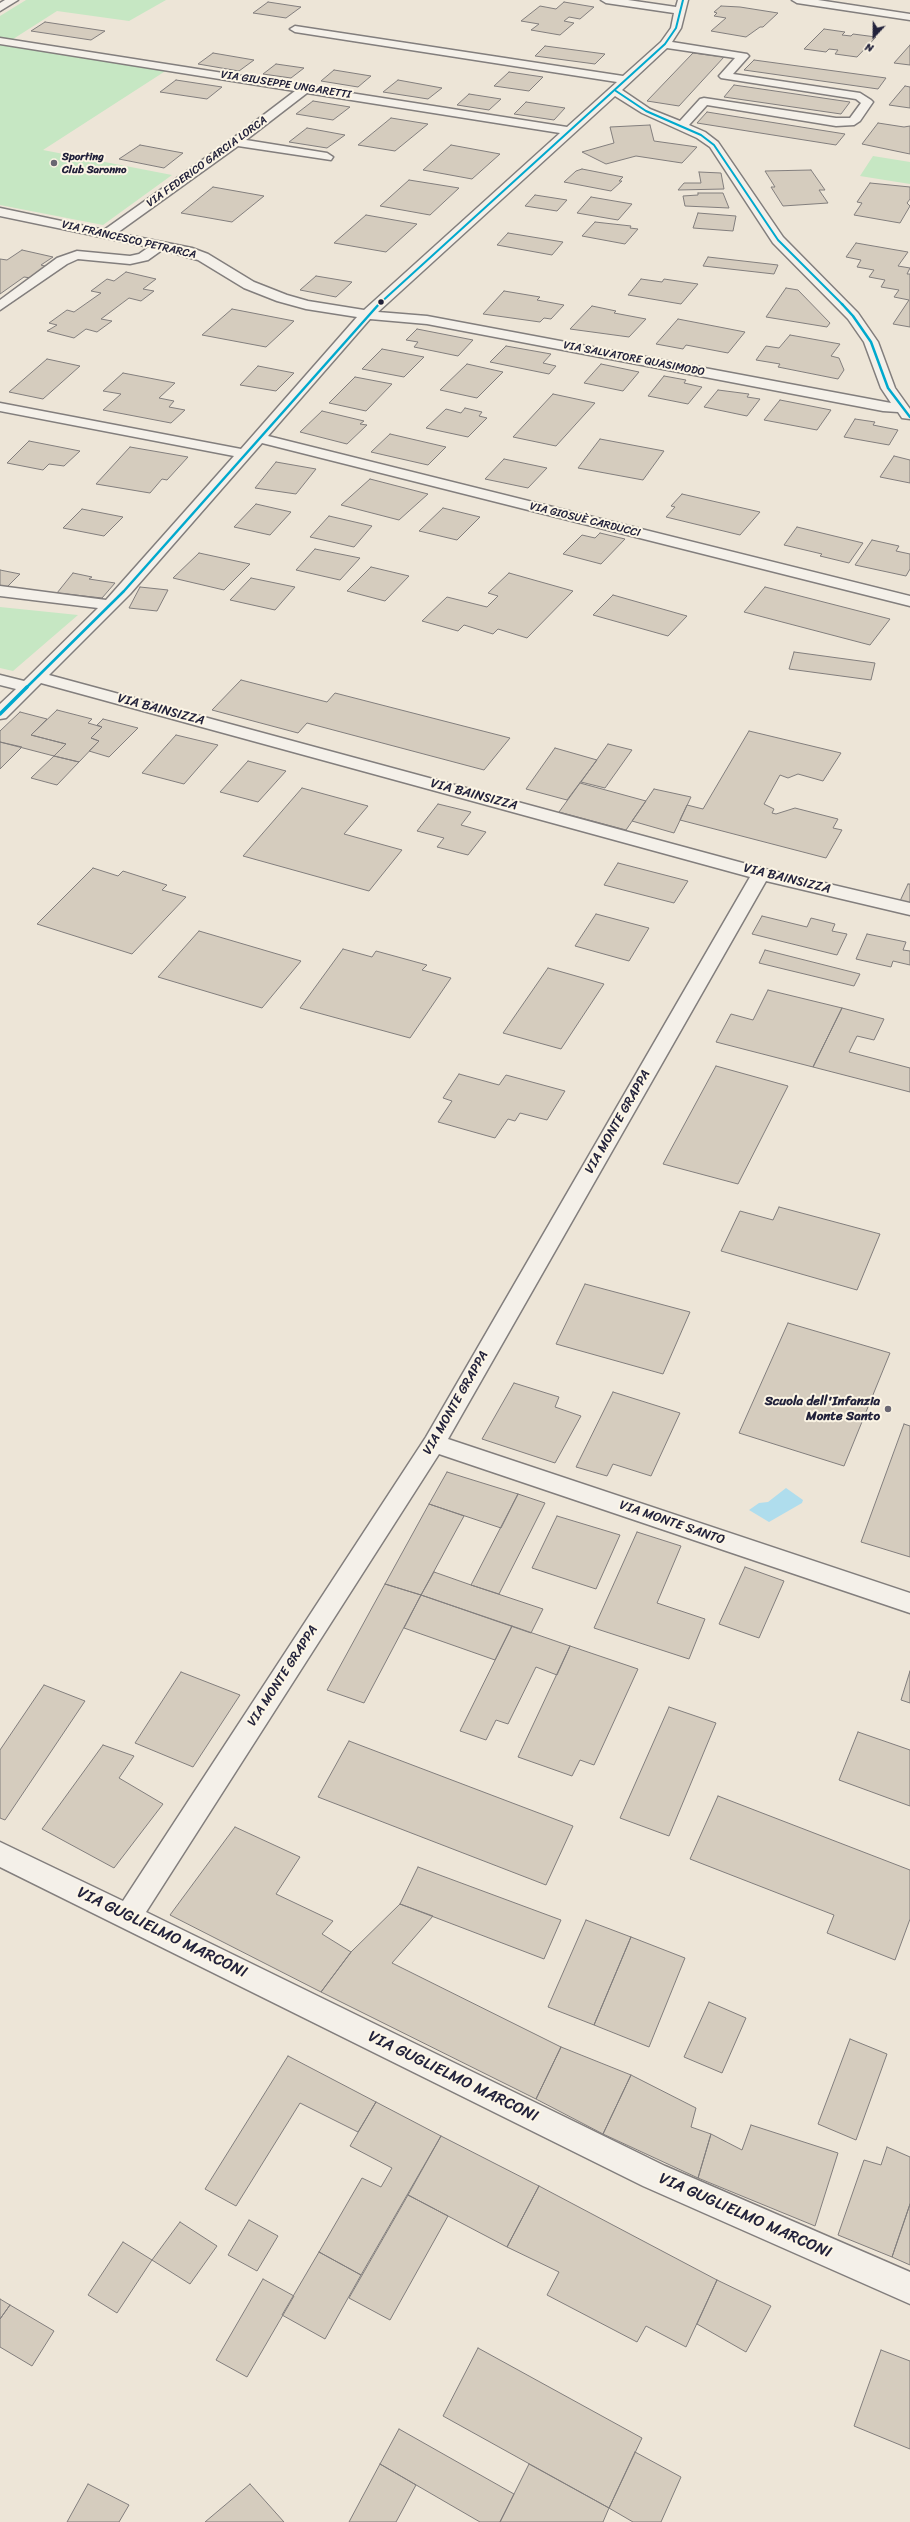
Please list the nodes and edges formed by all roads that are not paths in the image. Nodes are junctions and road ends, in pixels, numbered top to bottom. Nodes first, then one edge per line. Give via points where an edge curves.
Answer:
1 (13, 0) edge
2 (606, 0) edge
3 (683, 0) edge
4 (797, 0) edge
5 (0, 8) edge
6 (681, 11) junction
7 (910, 17) edge
8 (295, 29) dead end
9 (0, 41) edge
10 (665, 44) junction
11 (725, 76) junction
12 (628, 80) junction
13 (306, 88) junction
14 (616, 91) junction
15 (704, 101) junction
16 (609, 107) junction
17 (646, 111) junction
18 (681, 127) junction
19 (571, 131) junction
20 (236, 142) junction
21 (327, 157) dead end
22 (0, 212) edge
23 (107, 234) junction
24 (160, 245) junction
25 (0, 306) edge
26 (367, 315) junction
27 (0, 407) edge
28 (905, 412) edge
29 (259, 438) junction
30 (245, 454) junction
31 (0, 591) edge
32 (910, 601) edge
33 (111, 605) junction
34 (0, 680) edge
35 (33, 682) junction
36 (0, 714) edge
37 (761, 874) junction
38 (910, 909) edge
39 (434, 1443) junction
40 (910, 1603) edge
41 (0, 1854) edge
42 (128, 1917) junction
43 (910, 2288) edge

1 - 5 street
2 - 6 street
3 - 6 street
4 - 7 street
6 - 10 street via 676,28
8 - 12 street
9 - 13 street, VIA GIUSEPPE UNGARETTI
10 - 11 street via 743,56
10 - 12 street
11 - 15 street
11 - 15 street via 860,96 867,102 854,121 836,122
12 - 14 street
13 - 19 street, VIA GIUSEPPE UNGARETTI
13 - 20 street, VIA FEDERICO GARCIA LORCA
14 - 16 street
14 - 17 street
15 - 18 street
16 - 17 street
16 - 19 street
17 - 18 street
18 - 28 street via 701,135 714,145 778,240 853,316 871,342 888,388
19 - 26 street
20 - 21 street
20 - 23 street, VIA FEDERICO GARCIA LORCA
22 - 23 street, VIA FRANCESCO PETRARCA
23 - 24 street, VIA FRANCESCO PETRARCA
24 - 25 street via 143,257 130,260 77,255 62,261
24 - 26 street, VIA FRANCESCO PETRARCA via 203,257 249,285 282,298
26 - 28 street, VIA SALVATORE QUASIMODO via 427,320
26 - 29 street
27 - 30 street
29 - 30 street
29 - 32 street, VIA GIOSUÈ CARDUCCI
30 - 33 street
31 - 33 street
33 - 35 street
34 - 35 street, VIA BAINSIZZA
35 - 36 street
35 - 37 street, VIA BAINSIZZA
37 - 38 street, VIA BAINSIZZA
37 - 39 street, VIA MONTE GRAPPA
39 - 40 street, VIA MONTE SANTO
39 - 42 street, VIA MONTE GRAPPA
41 - 42 street, VIA GUGLIELMO MARCONI
42 - 43 street, VIA GUGLIELMO MARCONI via 654,2176

